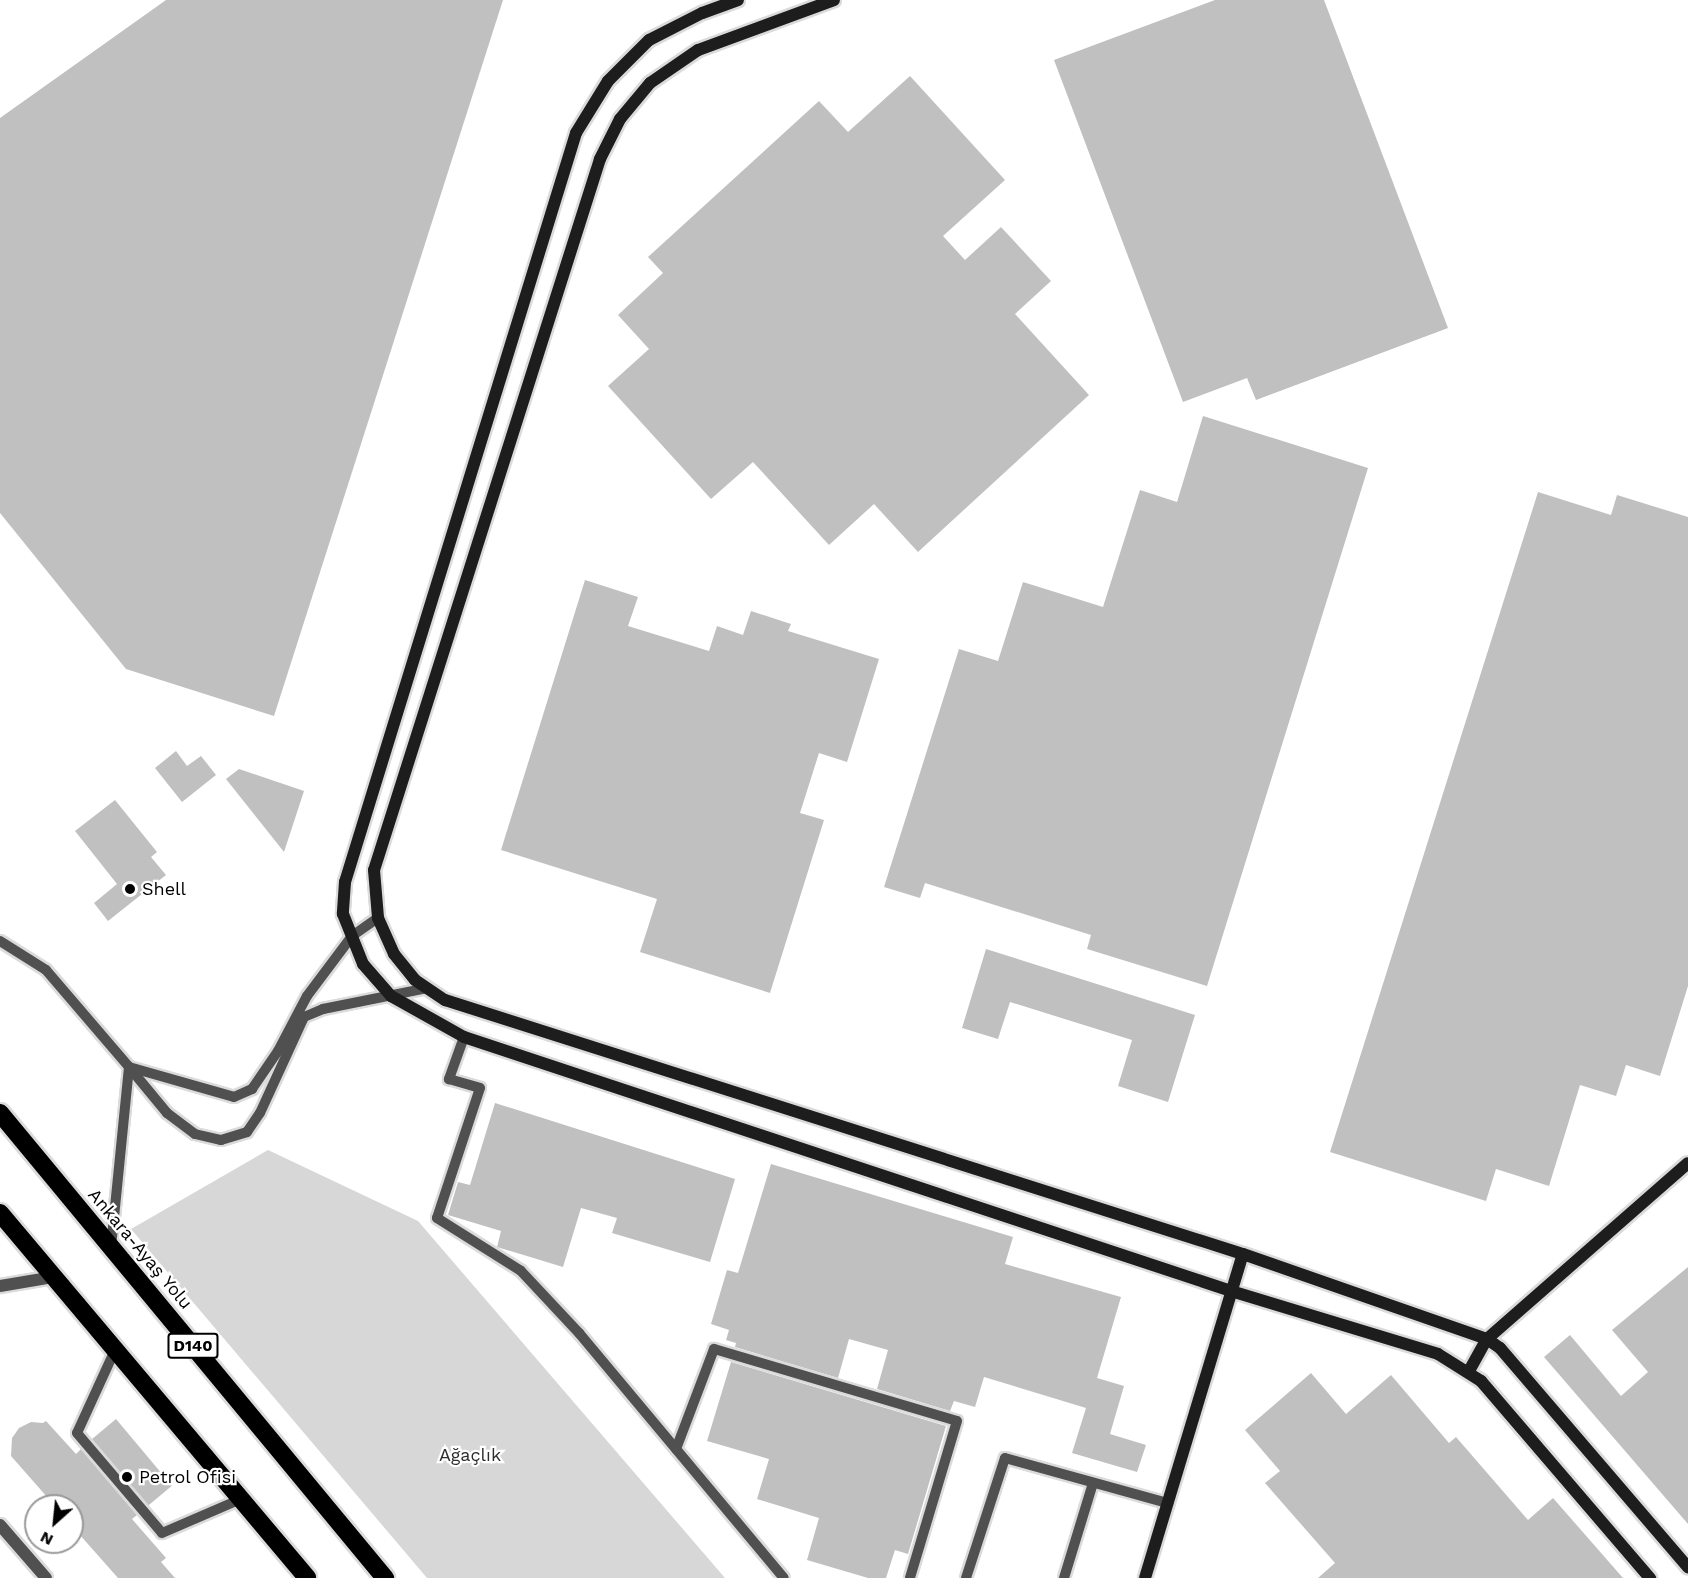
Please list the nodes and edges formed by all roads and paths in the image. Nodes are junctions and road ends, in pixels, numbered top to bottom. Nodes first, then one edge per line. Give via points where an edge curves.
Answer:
1 (738, 0) edge
2 (834, 0) edge
3 (378, 918) junction
4 (352, 936) junction
5 (0, 941) edge
6 (427, 988) junction
7 (391, 996) junction
8 (464, 1037) junction
9 (129, 1067) junction
10 (0, 1113) edge
11 (1688, 1163) edge
12 (0, 1213) edge
13 (111, 1247) junction
14 (1243, 1254) junction
15 (54, 1277) junction
16 (0, 1286) edge
17 (1231, 1291) junction
18 (1487, 1339) junction
19 (115, 1350) junction
20 (1469, 1371) junction
21 (676, 1449) junction
22 (1093, 1482) junction
23 (241, 1500) junction
24 (1167, 1503) junction
25 (0, 1525) edge
26 (1688, 1568) edge
27 (782, 1576) edge
28 (46, 1578) edge
29 (307, 1578) edge
30 (385, 1578) edge
31 (792, 1578) edge
32 (910, 1578) edge
33 (966, 1578) edge
34 (1064, 1578) edge
35 (1145, 1578) edge
36 (1650, 1578) edge

1 - 4 street via 649,40 608,81 576,133 345,882 343,914
2 - 3 street via 698,50 650,83 620,119 600,159 374,870
3 - 4 lane
3 - 6 street via 394,954 415,980
4 - 7 street via 363,964
4 - 9 lane via 307,996 278,1051 252,1089 234,1097
5 - 9 lane via 46,970
6 - 7 lane
6 - 14 street via 445,1000
7 - 8 street
7 - 9 lane via 323,1009 304,1017 248,1132 221,1140 195,1134 167,1113
8 - 17 street
8 - 21 lane via 449,1078 480,1088 437,1218 521,1271
9 - 13 lane
10 - 13 highway, Ankara-Ayaş Yolu / D140
11 - 18 street
12 - 15 highway
13 - 30 highway, Ankara-Ayaş Yolu / D140
14 - 17 street
14 - 18 street
15 - 16 street
15 - 19 highway
17 - 20 street via 1438,1354
17 - 24 street
18 - 20 street
18 - 26 street via 1500,1348
19 - 23 highway
19 - 23 lane via 77,1433 162,1533
20 - 36 street
21 - 27 lane
21 - 32 lane via 714,1349 957,1421
22 - 24 lane
22 - 33 lane via 1005,1458
22 - 34 lane
23 - 29 highway
24 - 35 street
25 - 28 street
27 - 31 lane

